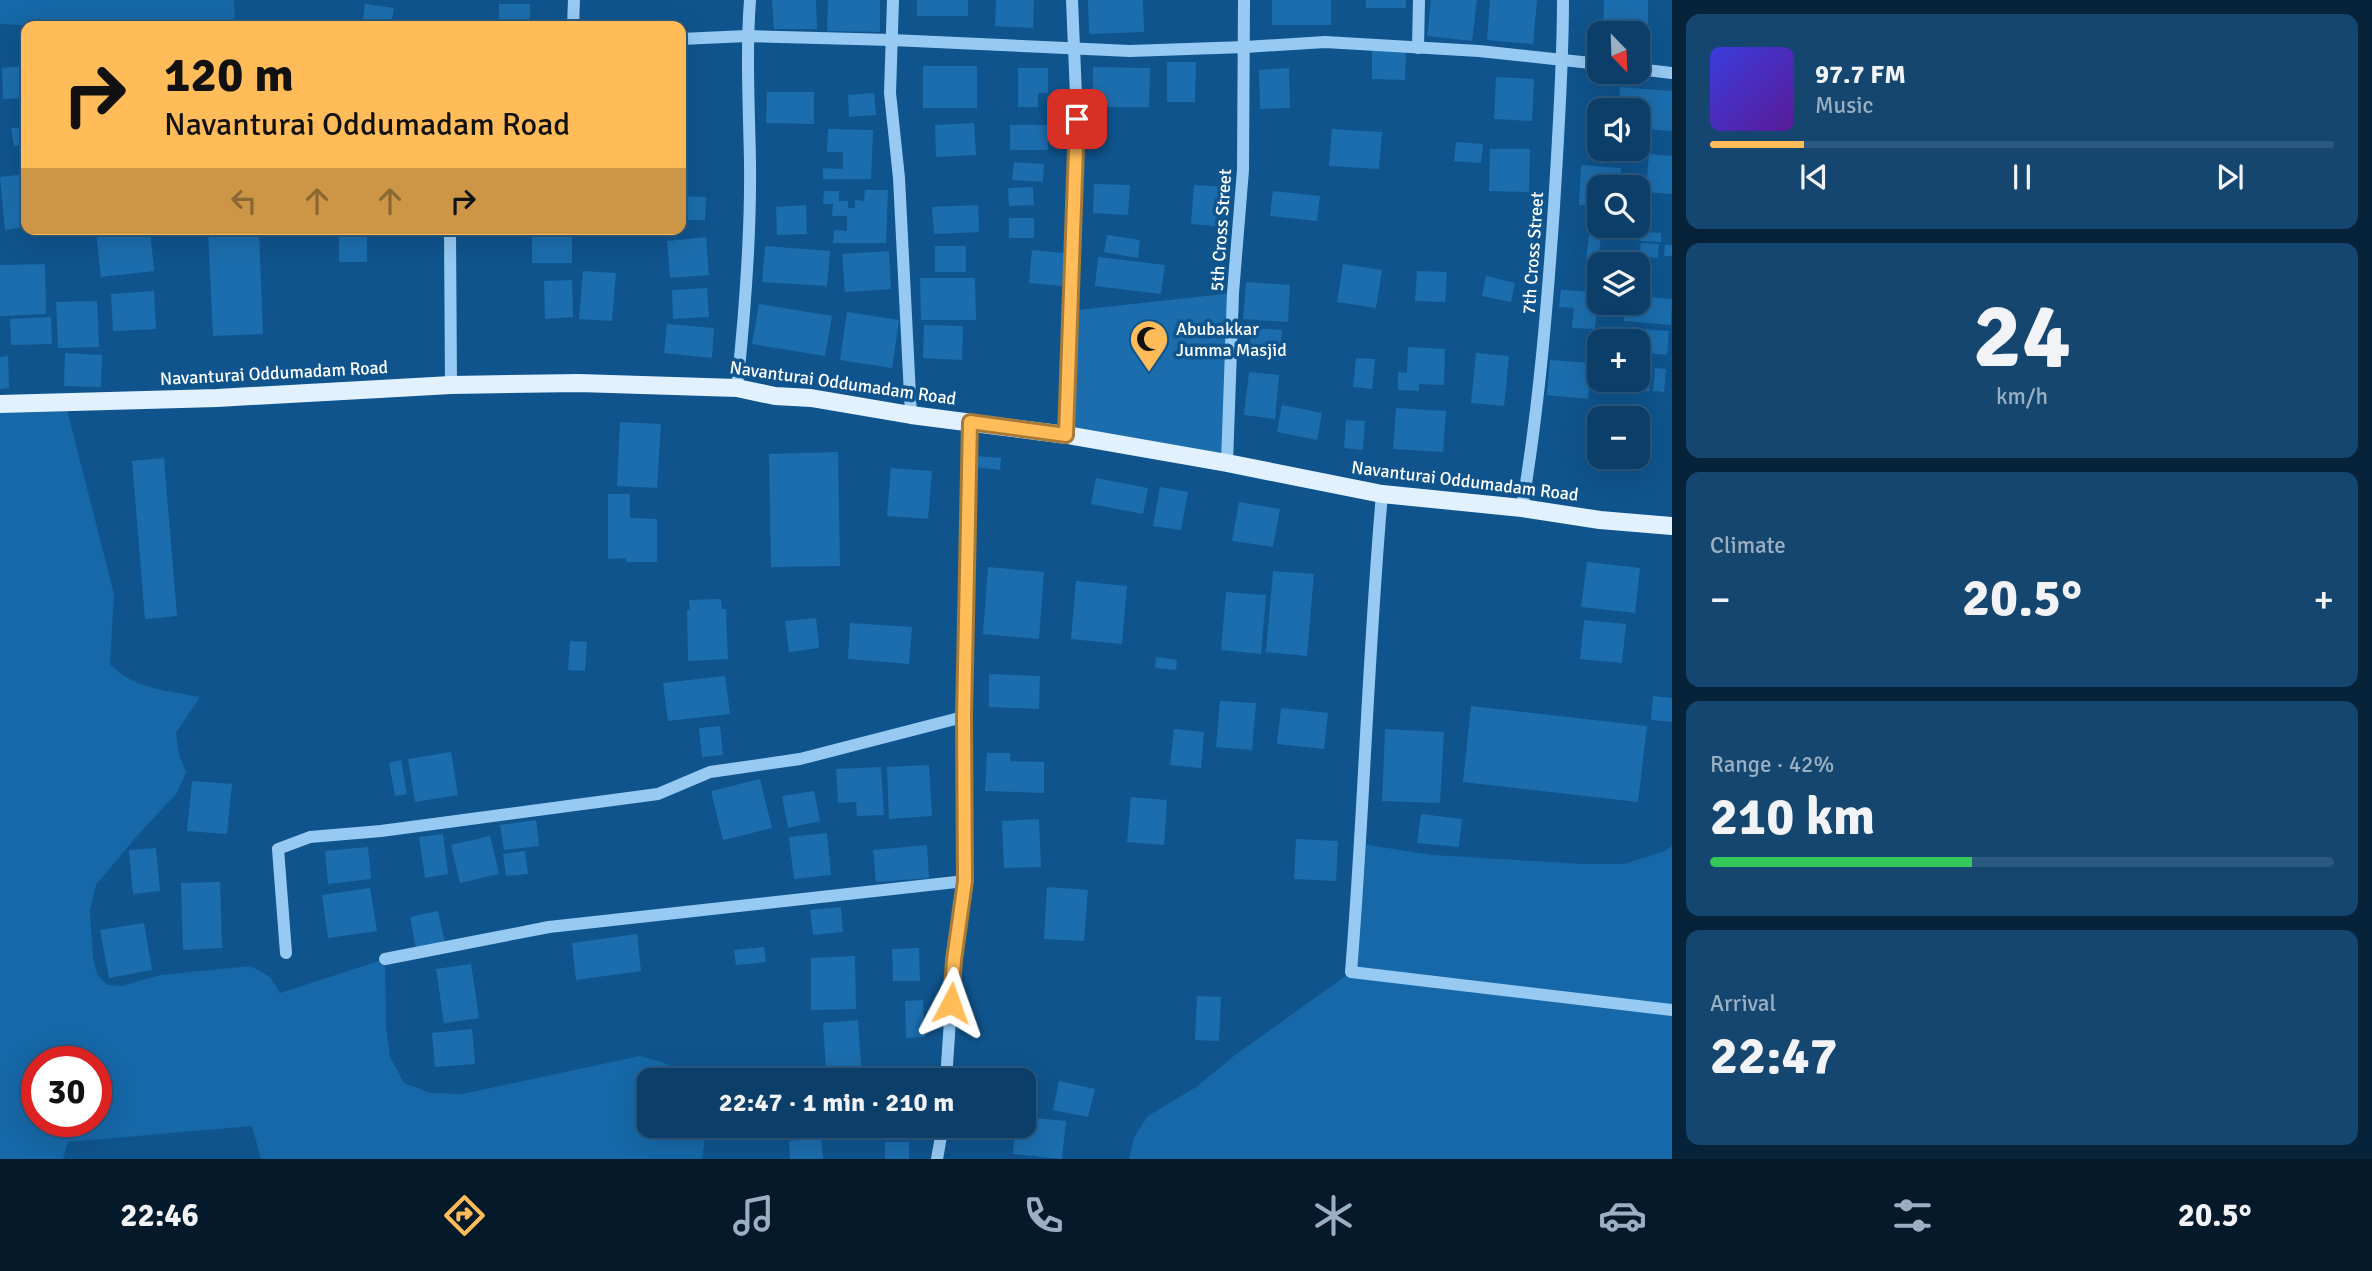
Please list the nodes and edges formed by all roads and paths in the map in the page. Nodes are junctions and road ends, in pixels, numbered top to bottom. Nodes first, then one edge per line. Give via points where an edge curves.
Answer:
1 (574, 0) edge
2 (750, 0) edge
3 (892, 0) edge
4 (1072, 0) edge
5 (1244, 0) edge
6 (1419, 0) edge
7 (1563, 0) edge
8 (573, 21) edge
9 (747, 36) junction
10 (686, 39) edge
11 (892, 40) junction
12 (1245, 47) junction
13 (1418, 48) junction
14 (1073, 49) junction
15 (1563, 59) junction
16 (1587, 62) edge
17 (1650, 70) edge
18 (1672, 73) edge
19 (450, 235) edge
20 (451, 385) junction
21 (737, 388) junction
22 (0, 404) edge
23 (911, 415) junction
24 (970, 422) junction
25 (1066, 435) junction
26 (1227, 463) junction
27 (1382, 494) junction
28 (1522, 508) junction
29 (1672, 526) edge
30 (964, 717) junction
31 (965, 881) junction
32 (286, 953) dead end
33 (385, 959) dead end
34 (1672, 1010) edge
35 (947, 1068) edge
36 (941, 1138) edge
37 (937, 1159) edge

1 - 8 street
2 - 9 street
3 - 11 street
4 - 14 street
5 - 12 street, 5th Cross Street
6 - 13 street
7 - 15 street, 7th Cross Street
9 - 10 street
9 - 11 street
9 - 21 street via 749,224
11 - 14 street
11 - 23 street via 890,93
12 - 13 street via 1325,41
12 - 14 street
12 - 26 street, 5th Cross Street
13 - 15 street
14 - 25 street via 1077,119
15 - 16 street
15 - 28 street, 7th Cross Street via 1548,293 1535,433
17 - 18 street
19 - 20 street
20 - 21 main road, Navanturai Oddumadam Road
20 - 22 main road, Navanturai Oddumadam Road
21 - 23 main road, Navanturai Oddumadam Road
23 - 24 main road, Navanturai Oddumadam Road
24 - 25 main road, Navanturai Oddumadam Road
24 - 30 street
25 - 26 main road, Navanturai Oddumadam Road
26 - 27 main road, Navanturai Oddumadam Road
27 - 28 main road, Navanturai Oddumadam Road
27 - 34 street via 1351,972
28 - 29 main road, Navanturai Oddumadam Road
30 - 31 street
30 - 32 street via 800,759 710,772 658,794 310,837 278,849
31 - 33 street via 549,927
31 - 35 street
36 - 37 street

